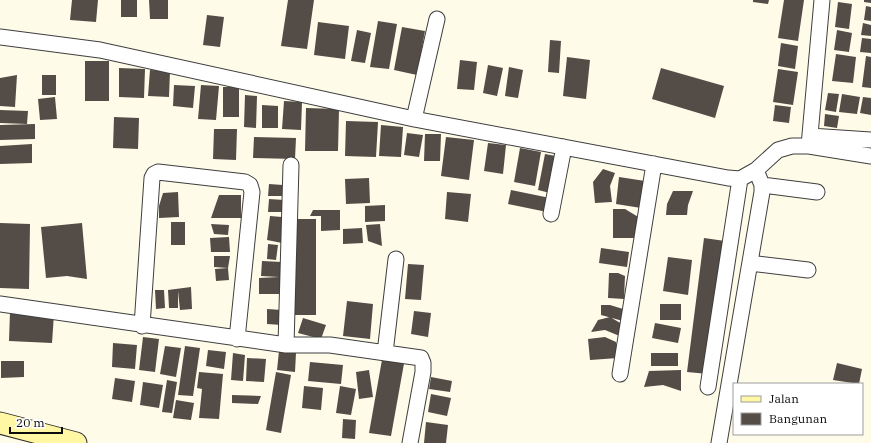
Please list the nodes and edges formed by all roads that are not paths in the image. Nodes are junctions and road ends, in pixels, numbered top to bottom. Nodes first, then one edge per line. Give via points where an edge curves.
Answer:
1 (822, 0) edge
2 (437, 18) dead end
3 (0, 37) edge
4 (414, 119) junction
5 (871, 140) edge
6 (809, 141) junction
7 (564, 147) junction
8 (871, 156) edge
9 (291, 164) dead end
10 (654, 164) junction
11 (756, 170) junction
12 (740, 179) junction
13 (762, 185) junction
14 (817, 192) dead end
15 (551, 214) dead end
16 (396, 259) dead end
17 (750, 263) junction
18 (808, 270) dead end
19 (0, 304) edge
20 (142, 326) junction
21 (236, 339) junction
22 (286, 345) junction
23 (385, 353) junction
24 (620, 374) dead end
25 (708, 387) dead end
26 (0, 423) edge
27 (76, 443) edge
28 (410, 443) edge
29 (719, 443) edge

1 - 6 street
2 - 4 street
3 - 4 street via 100,50
4 - 7 street
5 - 6 street
6 - 8 street
6 - 11 street via 778,150
7 - 10 street
7 - 15 street
9 - 22 street
10 - 12 street
10 - 24 street
11 - 12 street
11 - 13 street
12 - 25 street
13 - 14 street
13 - 17 street
16 - 23 street
17 - 18 street
17 - 29 street
19 - 20 street
20 - 21 street
20 - 21 street via 154,174 158,172 245,182 250,185 252,192
21 - 22 street
22 - 23 street via 330,345
23 - 28 street via 421,358 423,363
26 - 27 main road

